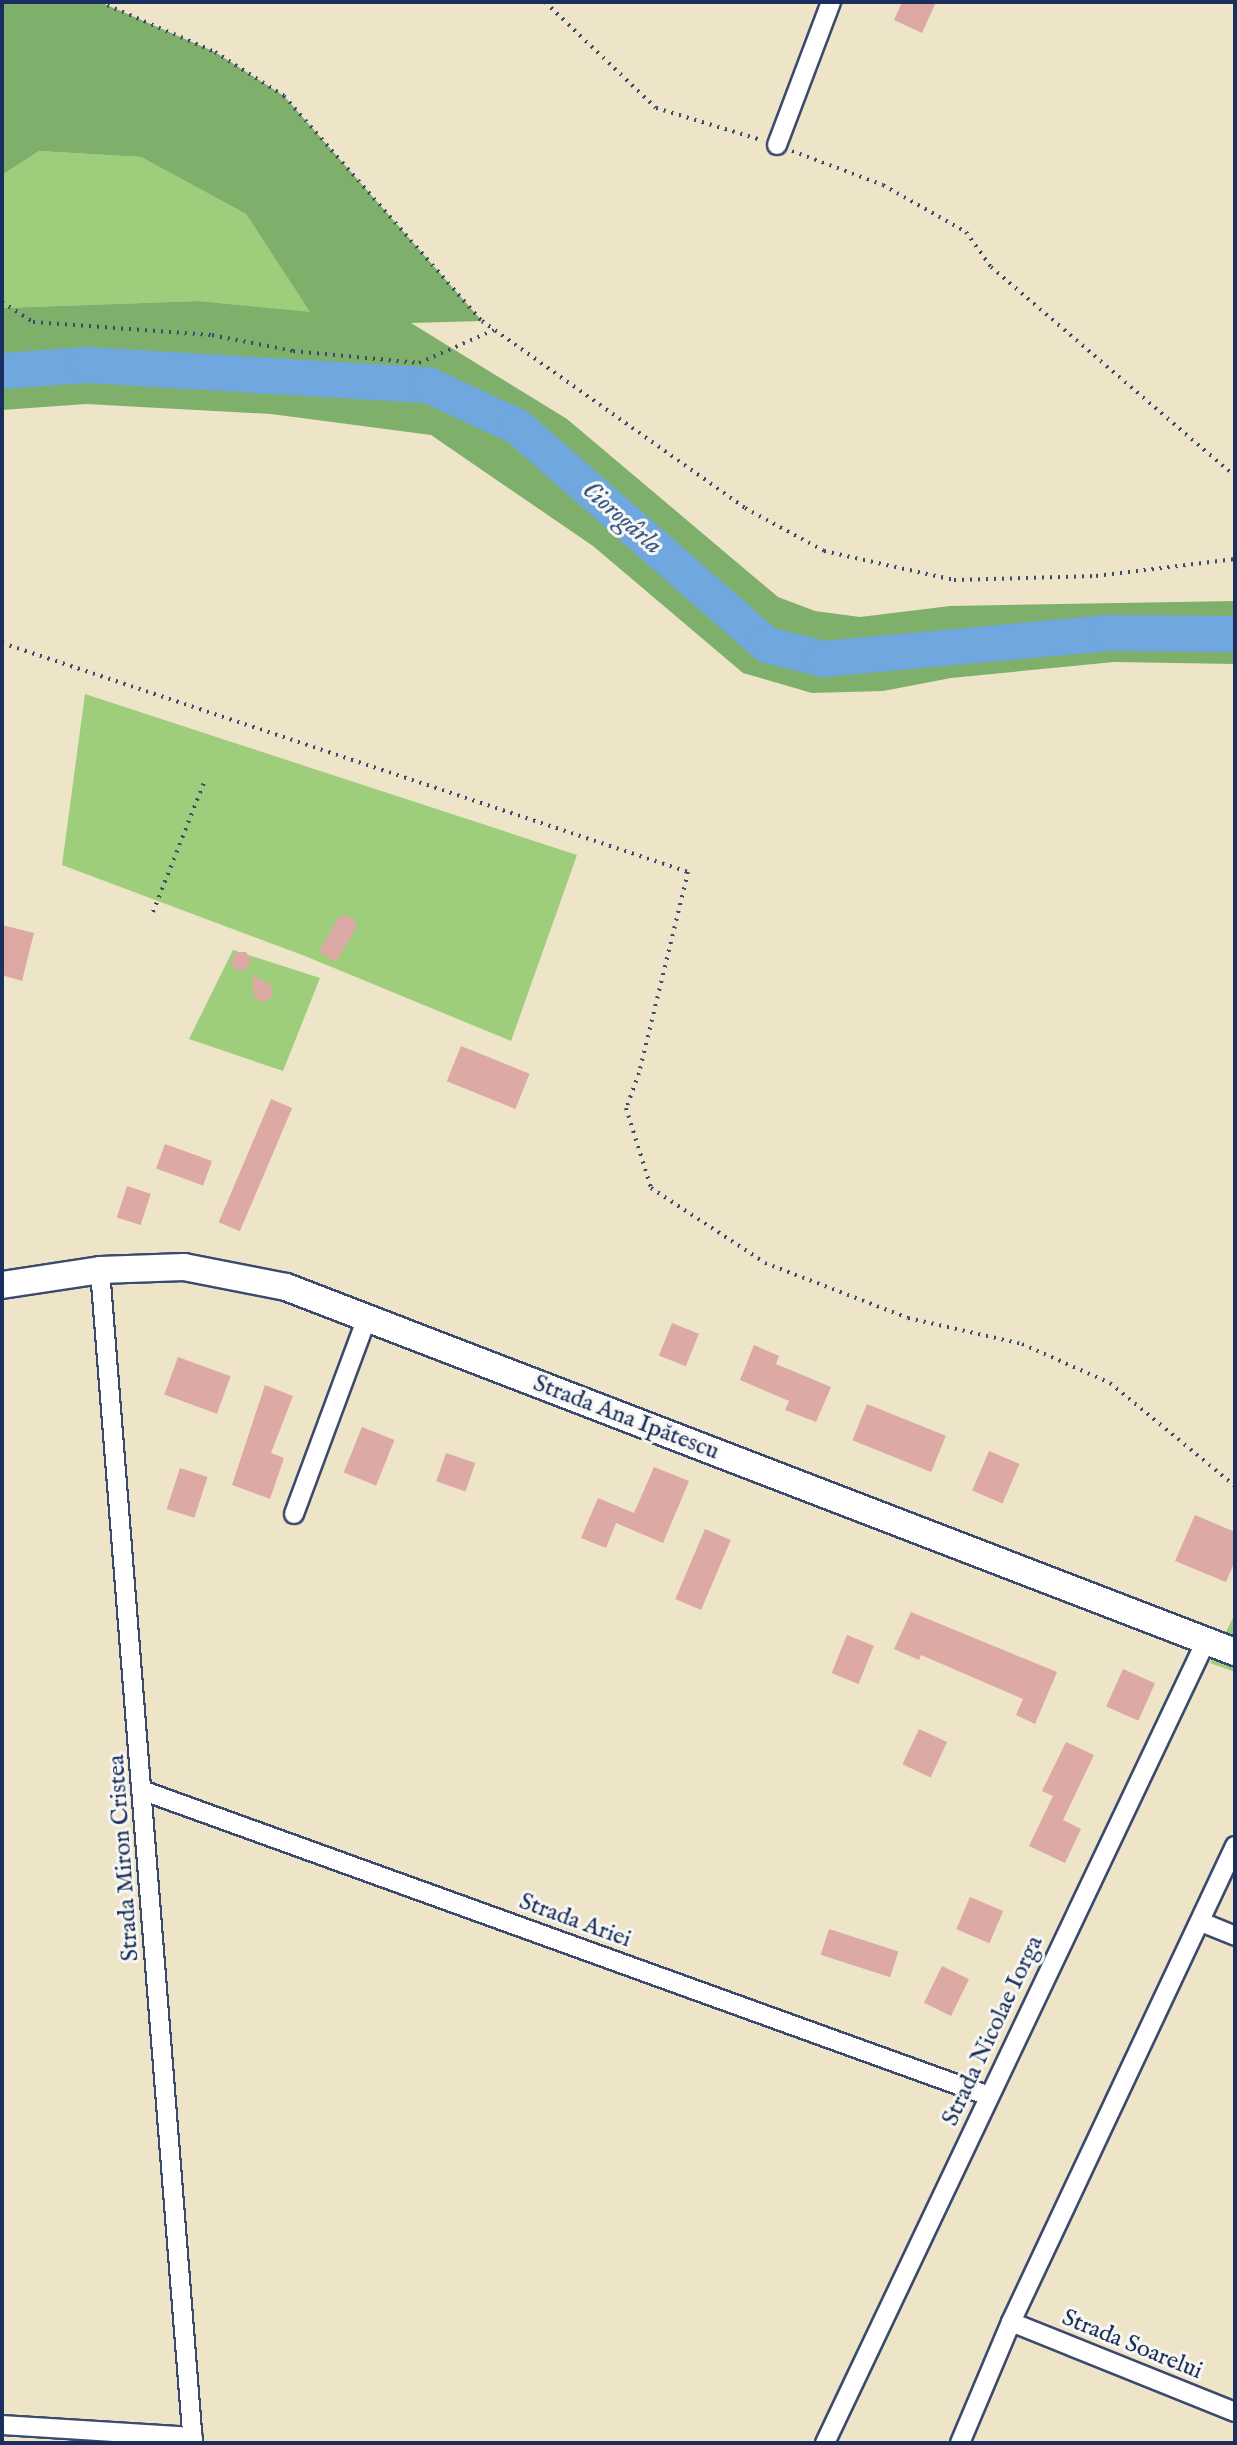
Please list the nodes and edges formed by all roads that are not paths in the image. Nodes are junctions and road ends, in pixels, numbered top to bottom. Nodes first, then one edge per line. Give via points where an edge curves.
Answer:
1 (831, 2) edge
2 (777, 145) road end
3 (100, 1270) junction
4 (2, 1285) edge
5 (367, 1318) junction
6 (294, 1514) dead end
7 (1206, 1641) junction
8 (1235, 1652) edge
9 (144, 1791) junction
10 (1235, 1846) edge
11 (1201, 1922) junction
12 (1235, 1936) edge
13 (989, 2096) junction
14 (1011, 2322) junction
15 (1235, 2412) edge
16 (2, 2425) edge
17 (193, 2440) edge
18 (825, 2443) edge
19 (960, 2443) edge

1 - 2 street
3 - 4 main road, Strada Ana Ipătescu
3 - 5 main road, Strada Ana Ipătescu via 219,1271 286,1287
3 - 9 street, Strada Miron Cristea
5 - 6 street
5 - 7 main road, Strada Ana Ipătescu
7 - 8 main road, Strada Ana Ipătescu
7 - 13 street, Strada Nicolae Iorga
9 - 13 street, Strada Ariei
9 - 17 street, Strada Miron Cristea
10 - 11 street
11 - 12 street
11 - 14 street
13 - 18 street, Strada Nicolae Iorga
14 - 15 street, Strada Soarelui
14 - 19 street
16 - 17 street

